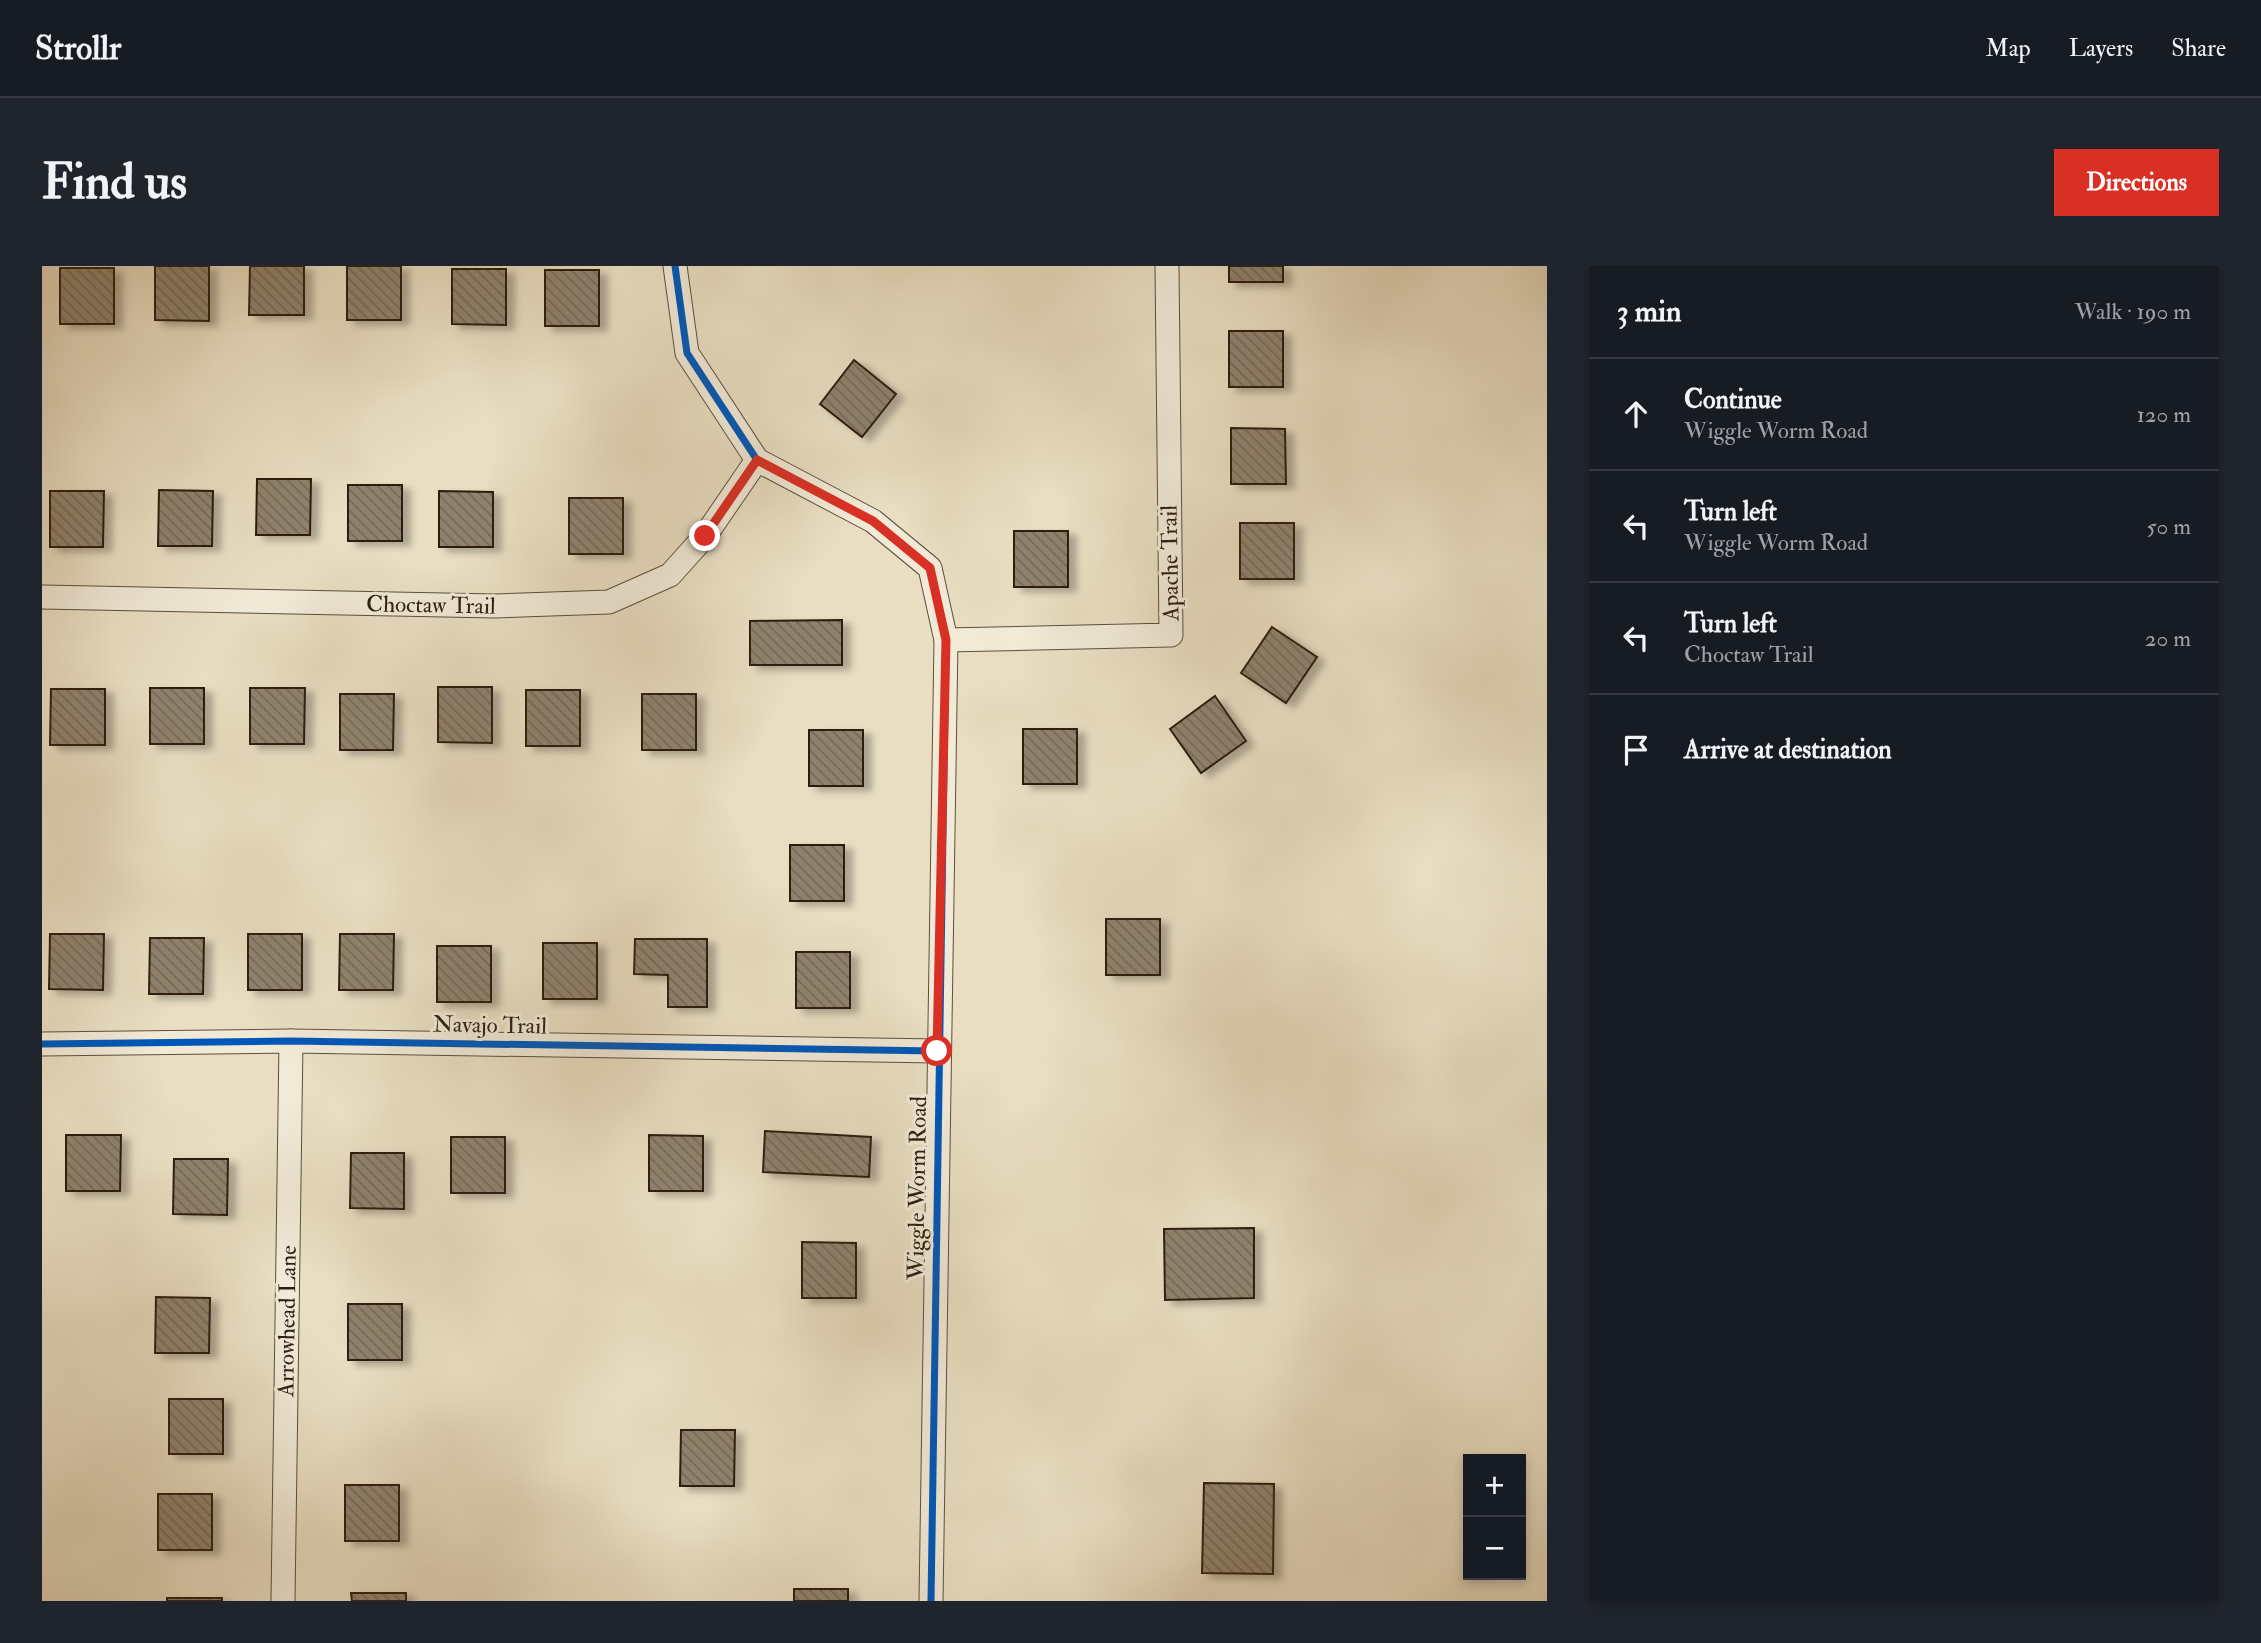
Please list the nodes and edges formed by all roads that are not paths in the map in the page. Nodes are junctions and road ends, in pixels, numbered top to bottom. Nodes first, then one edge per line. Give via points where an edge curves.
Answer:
1 (675, 266) edge
2 (1167, 266) edge
3 (757, 460) junction
4 (42, 597) edge
5 (946, 640) junction
6 (291, 1041) junction
7 (42, 1044) edge
8 (937, 1051) junction
9 (283, 1601) edge
10 (931, 1601) edge

1 - 3 street, Wiggle Worm Road via 687,353
2 - 5 street, Apache Trail via 1171,635
3 - 4 street, Choctaw Trail via 705,536 670,575 609,603 495,607
3 - 5 street, Wiggle Worm Road via 873,521 930,568
5 - 8 street, Wiggle Worm Road
6 - 7 street, Navajo Trail
6 - 8 street, Navajo Trail
6 - 9 street, Arrowhead Lane
8 - 10 street, Wiggle Worm Road

